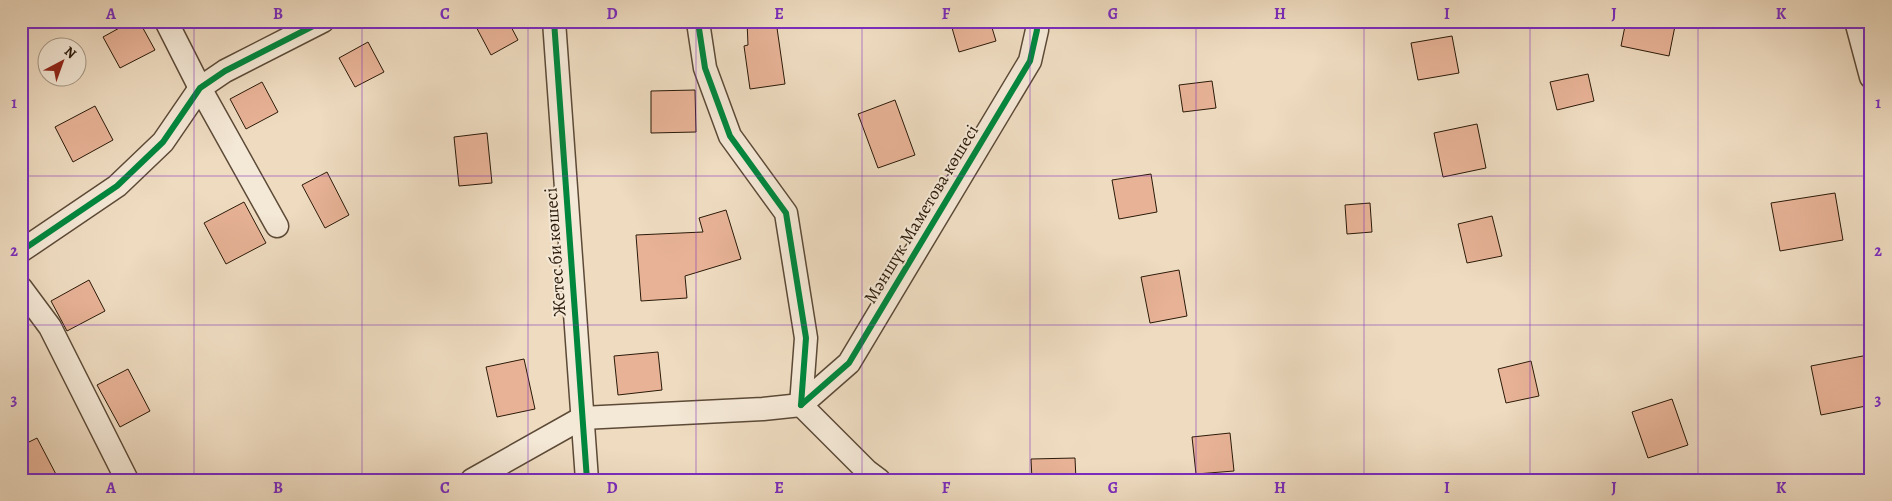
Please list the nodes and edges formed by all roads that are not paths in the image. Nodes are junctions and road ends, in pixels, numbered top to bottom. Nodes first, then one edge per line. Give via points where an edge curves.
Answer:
1 (166, 21) edge
2 (324, 21) edge
3 (554, 21) edge
4 (1036, 21) edge
5 (1856, 21) edge
6 (698, 22) edge
7 (1871, 77) edge
8 (200, 88) junction
9 (277, 226) dead end
10 (21, 251) edge
11 (21, 288) edge
12 (801, 405) junction
13 (582, 418) junction
14 (128, 480) edge
15 (472, 480) edge
16 (587, 480) edge
17 (879, 480) edge

1 - 8 street
2 - 8 street via 225,71
3 - 13 street, Жетес би көшесі
4 - 12 street, Мәншүк Маметова көшесі via 1030,61 849,363
5 - 7 street
6 - 12 street via 705,68 730,136 786,213 806,338
8 - 9 street
8 - 10 street via 163,142 118,186
11 - 14 street via 50,327
12 - 13 street
12 - 17 street
13 - 15 street
13 - 16 street, Жетес би көшесі

